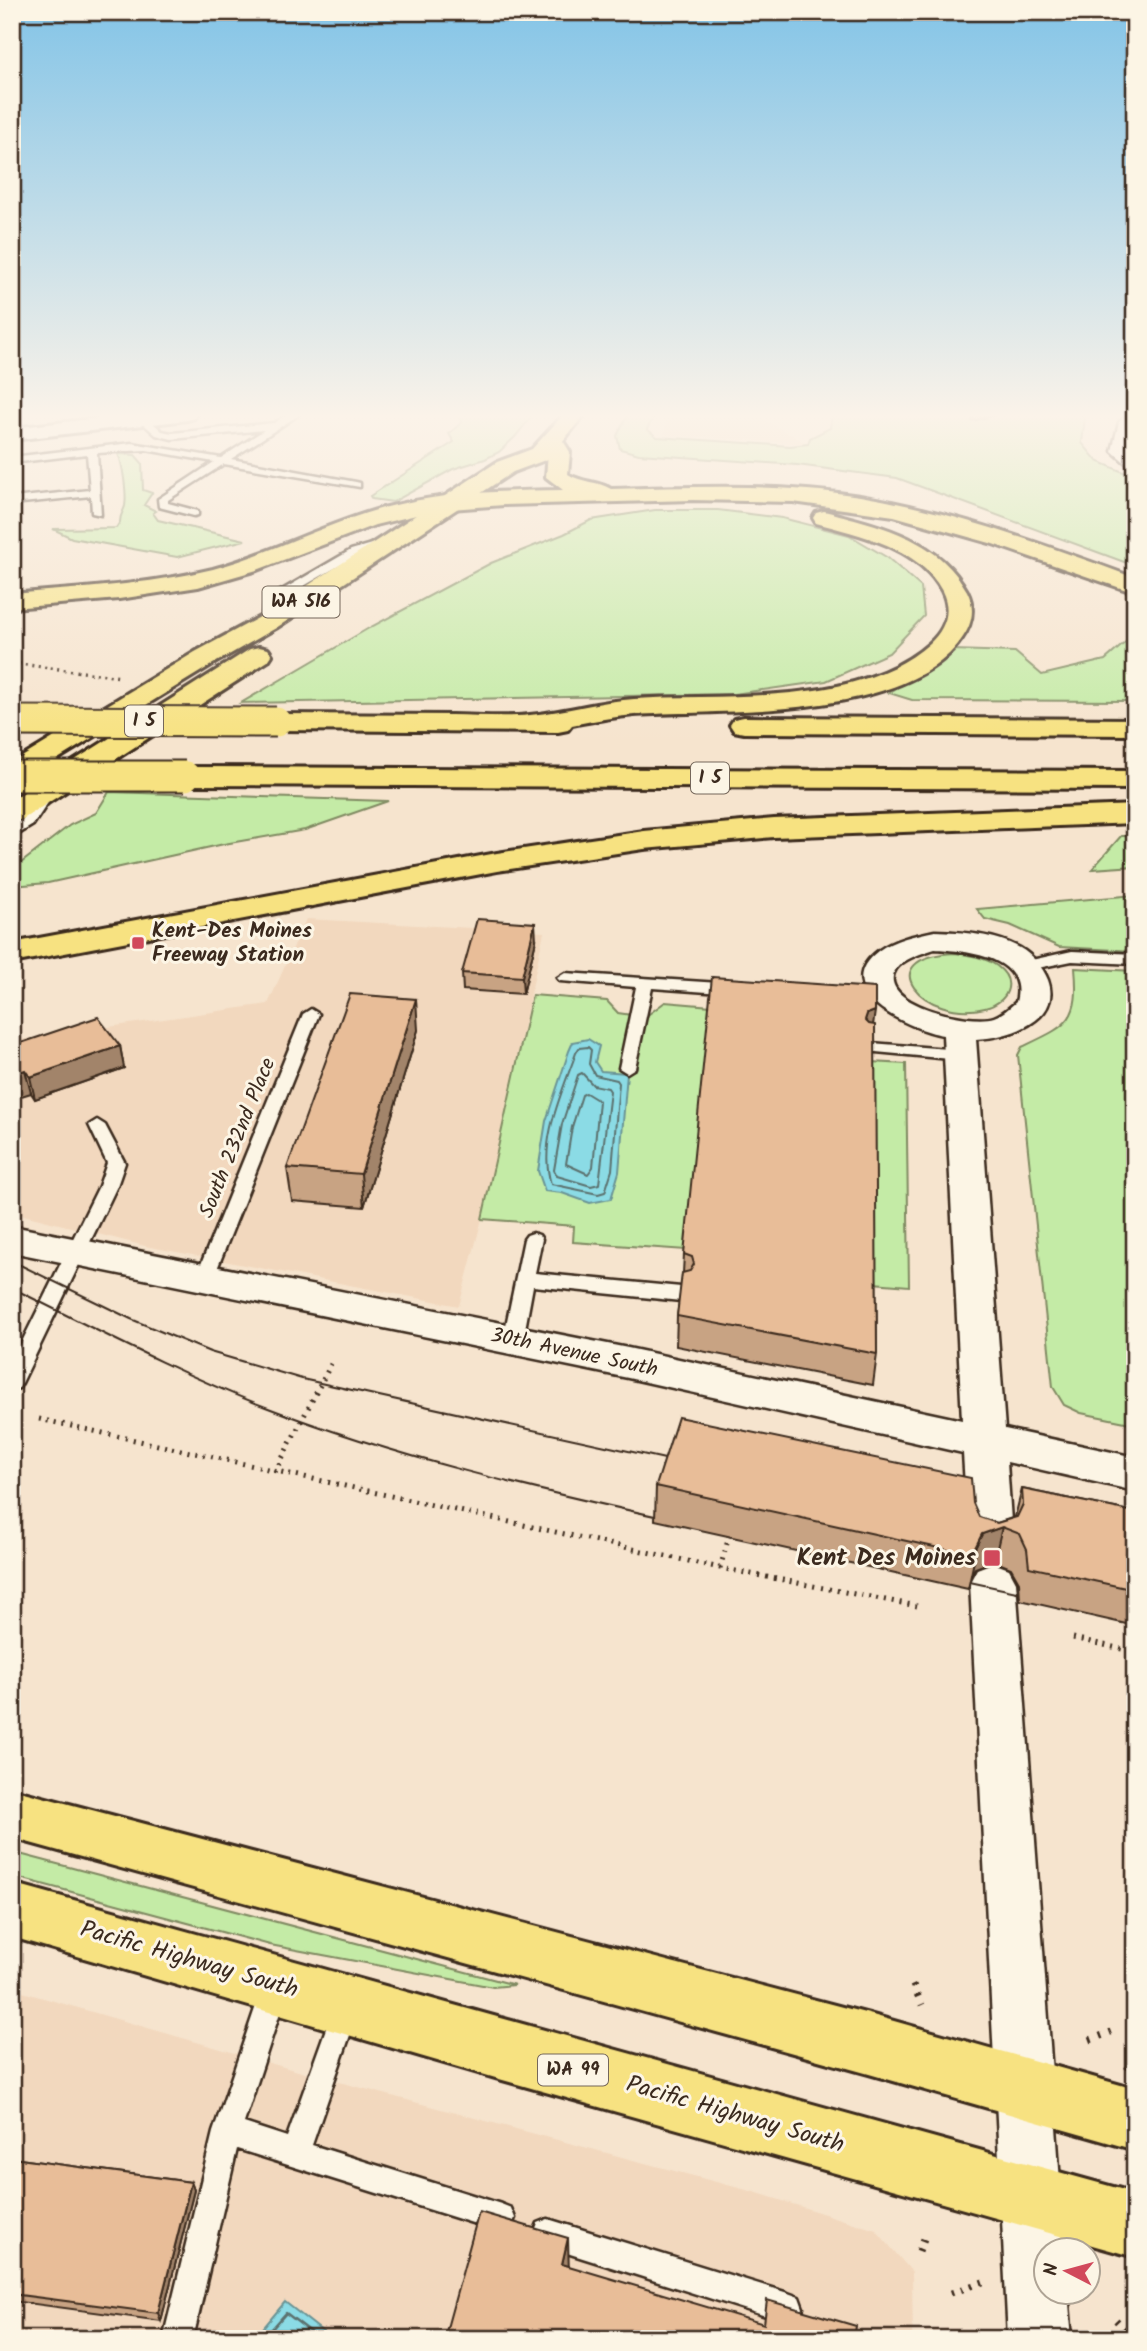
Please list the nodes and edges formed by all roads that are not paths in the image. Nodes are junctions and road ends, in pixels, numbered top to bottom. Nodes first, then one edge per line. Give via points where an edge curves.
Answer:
1 (360, 524) edge
2 (442, 524) edge
3 (845, 524) edge
4 (946, 524) edge
5 (1135, 586) edge
6 (12, 601) edge
7 (345, 601) dead end
8 (12, 721) edge
9 (534, 723) junction
10 (1135, 727) edge
11 (12, 775) edge
12 (1135, 780) edge
13 (52, 787) junction
14 (12, 813) edge
15 (1135, 814) edge
16 (12, 834) edge
17 (12, 953) edge
18 (1135, 959) edge
19 (1023, 966) junction
20 (565, 978) dead end
21 (645, 983) junction
22 (754, 990) edge
23 (311, 1014) dead end
24 (960, 1042) junction
25 (871, 1048) edge
26 (627, 1068) dead end
27 (97, 1125) dead end
28 (12, 1239) edge
29 (533, 1239) dead end
30 (76, 1252) junction
31 (204, 1279) junction
32 (525, 1279) junction
33 (681, 1294) edge
34 (513, 1340) junction
35 (12, 1384) edge
36 (984, 1443) junction
37 (1135, 1475) edge
38 (991, 1559) joint
39 (12, 1813) edge
40 (12, 1910) edge
41 (276, 1984) junction
42 (347, 2004) junction
43 (1024, 2090) junction
44 (1135, 2120) edge
45 (227, 2133) junction
46 (295, 2154) junction
47 (1030, 2194) junction
48 (1135, 2225) edge
49 (810, 2315) edge
50 (178, 2339) edge
51 (1040, 2339) edge

1 - 6 main road via 264,560 187,582
2 - 11 main road, WA 516 via 395,541 267,624 204,657
3 - 9 main road via 911,549 945,575 959,601 958,624 944,646 925,662 874,684 811,697 630,707
4 - 5 main road
7 - 13 main road, WA 516
8 - 9 main road, I 5, bridge
9 - 10 main road, I 5
11 - 12 main road, I 5, bridge
13 - 14 main road, WA 516
13 - 16 lane via 28,822
15 - 17 main road via 774,828 644,840 497,862
18 - 19 lane via 1072,956
19 - 24 street via 1033,980 1035,994 1030,1007 1017,1018
19 - 24 street via 986,946 961,940 911,944 881,966 872,990
20 - 21 lane
21 - 22 lane
21 - 26 lane
23 - 31 lane, South 232nd Place
24 - 25 lane
24 - 36 street
27 - 30 lane via 116,1163
28 - 30 street, 30th Avenue South
29 - 32 lane
30 - 31 street, 30th Avenue South
30 - 35 lane
31 - 34 street, 30th Avenue South
32 - 33 lane
32 - 34 lane
34 - 36 street, 30th Avenue South
36 - 37 street, 30th Avenue South
36 - 38 street
38 - 43 street
39 - 43 main road
40 - 41 main road, Pacific Highway South / WA 99
41 - 42 main road, Pacific Highway South / WA 99
41 - 45 lane
42 - 46 lane
42 - 47 main road, Pacific Highway South / WA 99 via 765,2124
43 - 44 main road
43 - 47 street
45 - 46 lane
45 - 50 lane
46 - 49 lane
47 - 48 main road, Pacific Highway South / WA 99
47 - 51 street

